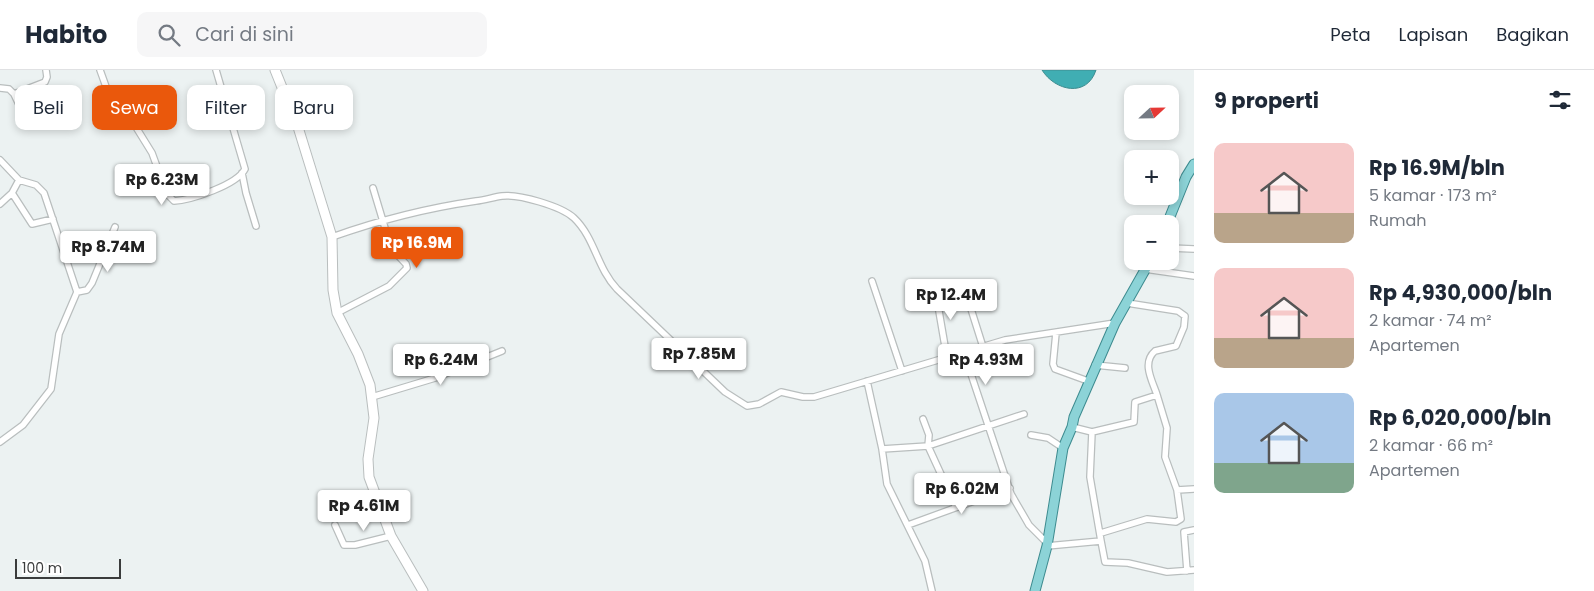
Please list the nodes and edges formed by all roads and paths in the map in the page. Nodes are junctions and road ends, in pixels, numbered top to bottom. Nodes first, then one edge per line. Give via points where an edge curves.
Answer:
1 (46, 70) edge
2 (100, 70) edge
3 (216, 70) edge
4 (275, 70) edge
5 (0, 88) edge
6 (14, 94) joint
7 (0, 160) edge
8 (1194, 164) edge
9 (242, 173) junction
10 (19, 180) junction
11 (373, 188) dead end
12 (12, 193) junction
13 (0, 204) edge
14 (1171, 215) edge
15 (53, 219) junction
16 (383, 220) junction
17 (256, 226) dead end
18 (115, 227) dead end
19 (332, 237) junction
20 (1179, 248) edge
21 (1194, 249) edge
22 (1145, 270) edge
23 (1169, 270) edge
24 (1194, 276) edge
25 (872, 281) dead end
26 (935, 288) dead end
27 (77, 292) junction
28 (1127, 303) junction
29 (971, 309) dead end
30 (337, 313) junction
31 (1115, 323) junction
32 (1056, 333) junction
33 (983, 347) junction
34 (502, 352) dead end
35 (964, 353) junction
36 (946, 358) junction
37 (1095, 365) junction
38 (1125, 368) dead end
39 (902, 371) junction
40 (867, 381) junction
41 (1088, 381) junction
42 (1157, 395) junction
43 (372, 397) junction
44 (1024, 414) dead end
45 (923, 419) dead end
46 (989, 426) junction
47 (1072, 427) junction
48 (1092, 432) junction
49 (1031, 435) dead end
50 (0, 442) edge
51 (928, 446) junction
52 (1063, 448) junction
53 (882, 449) junction
54 (1010, 488) junction
55 (1194, 489) edge
56 (1177, 490) junction
57 (956, 507) junction
58 (908, 524) junction
59 (336, 525) dead end
60 (1194, 530) edge
61 (1101, 533) junction
62 (391, 536) junction
63 (1101, 541) junction
64 (1047, 544) junction
65 (1186, 570) junction
66 (1194, 570) edge
67 (424, 591) edge
68 (932, 591) edge
69 (1035, 591) edge

1 - 6 street via 45,82
2 - 9 street via 110,95 126,111 152,153 171,200 200,196
3 - 9 street via 245,167
4 - 19 street via 298,127
5 - 6 street via 9,89
7 - 10 street
8 - 14 main road
9 - 17 street
10 - 12 street
10 - 15 street via 42,190
11 - 16 street
12 - 13 street
12 - 15 street via 32,224
15 - 27 street
16 - 19 street
16 - 30 street via 391,248 407,268 389,286
16 - 40 street via 503,196 558,208 582,226 611,283 741,404 753,406 781,392 814,397
18 - 27 street via 92,283 87,290
19 - 30 street
20 - 21 street
22 - 28 main road
23 - 24 street
25 - 39 street
26 - 36 street
27 - 50 street via 59,334 51,389 23,425
28 - 31 main road
28 - 42 street via 1178,311 1185,316 1176,346 1155,351 1149,359 1149,375
29 - 33 street
30 - 43 street via 365,372
31 - 32 street
31 - 37 main road
32 - 33 street via 1010,339
32 - 41 street via 1055,369
33 - 35 street
34 - 43 street via 435,378
35 - 36 street
35 - 46 street
36 - 39 street
37 - 38 street
37 - 41 main road
39 - 40 street
40 - 53 street
41 - 47 main road
42 - 48 street via 1135,402 1134,422
42 - 56 street via 1167,428 1165,457
43 - 62 street via 374,418 368,459 369,477
44 - 46 street
45 - 51 street via 929,435
46 - 51 street
46 - 54 street
47 - 48 street
47 - 52 main road
48 - 61 street via 1092,499
49 - 52 street via 1048,438
51 - 53 street
51 - 57 street
52 - 64 main road
53 - 58 street via 887,484
54 - 57 street
54 - 64 street via 1029,525
55 - 56 street
56 - 61 street via 1180,520 1146,519
57 - 58 street
58 - 68 street via 924,561
59 - 62 street via 344,545
60 - 65 street via 1184,532
61 - 63 street
62 - 67 street
63 - 64 street
63 - 65 street via 1105,562 1109,564 1128,563 1167,572
64 - 69 main road
65 - 66 street

